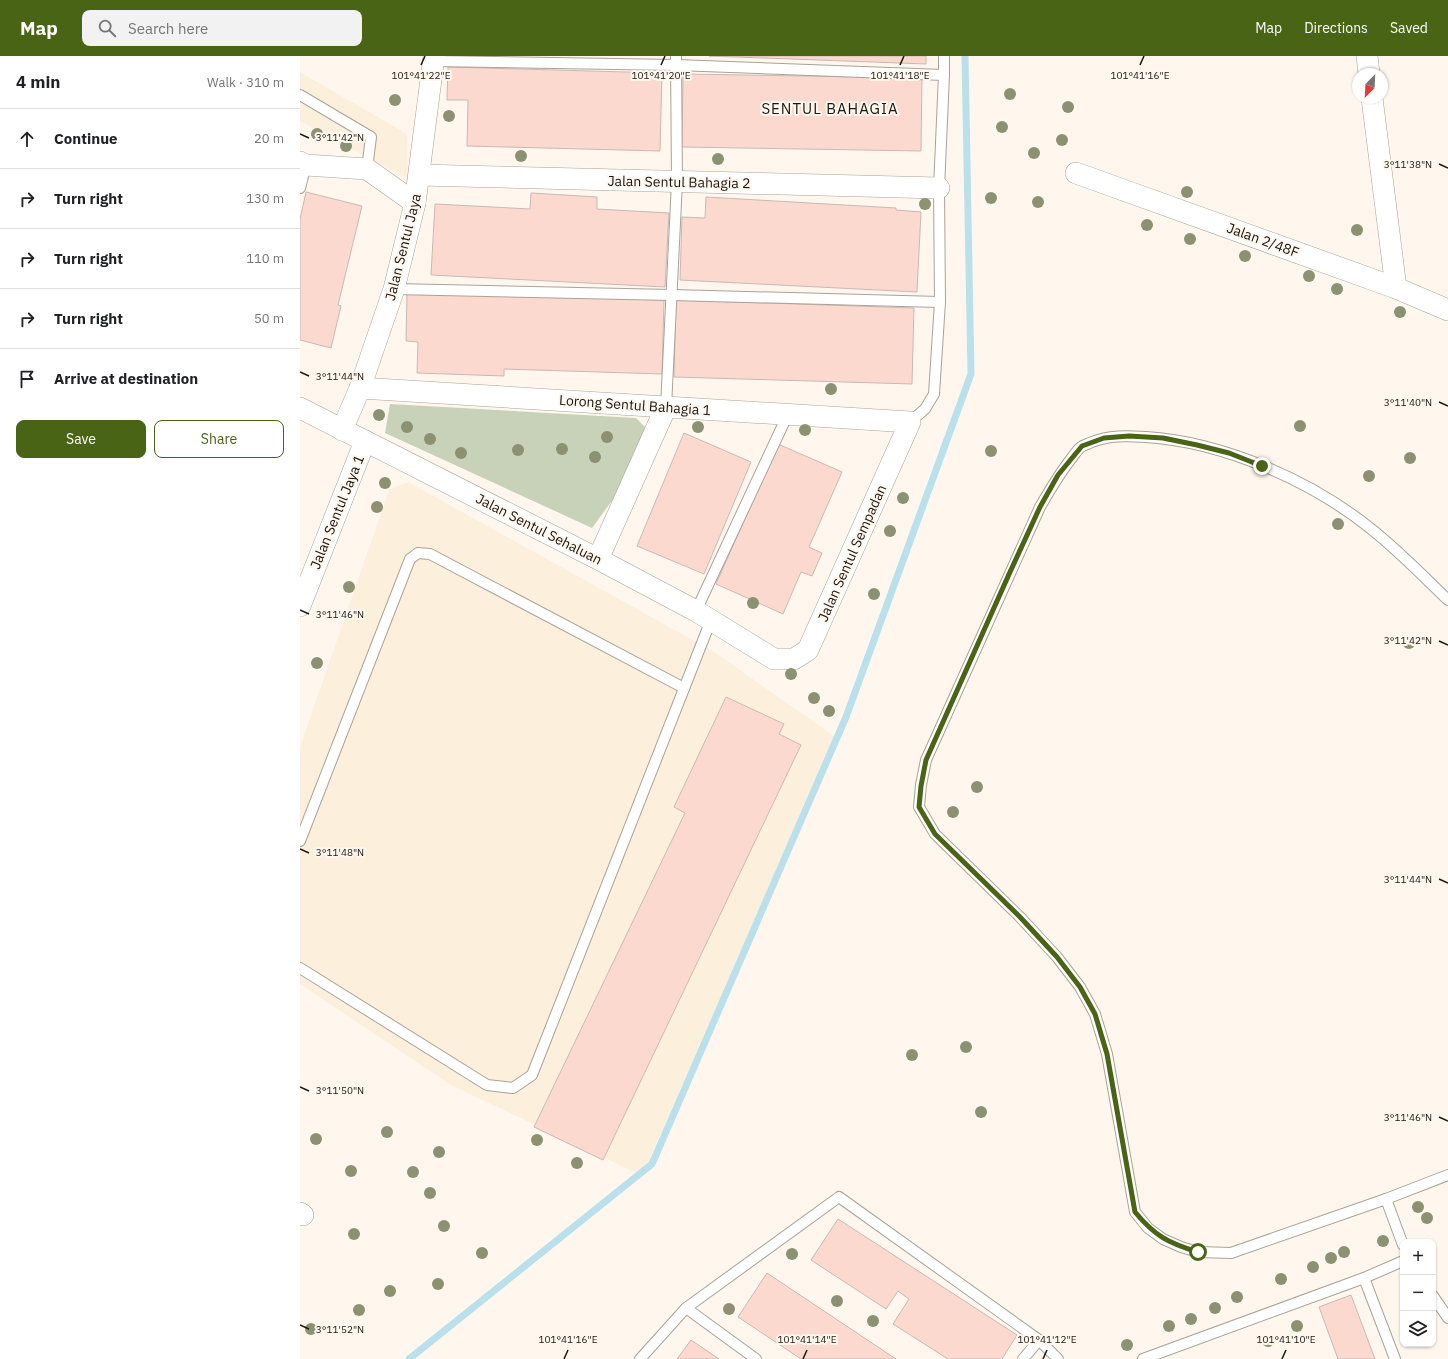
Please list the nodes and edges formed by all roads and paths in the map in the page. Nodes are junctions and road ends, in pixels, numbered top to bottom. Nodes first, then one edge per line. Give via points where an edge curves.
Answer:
1 (944, 56) edge
2 (1367, 56) edge
3 (434, 58) edge
4 (676, 60) edge
5 (1369, 68) edge
6 (944, 75) junction
7 (300, 96) edge
8 (1373, 104) edge
9 (303, 164) edge
10 (367, 169) junction
11 (1076, 173) dead end
12 (419, 176) junction
13 (677, 182) junction
14 (300, 188) edge
15 (939, 188) junction
16 (415, 203) junction
17 (1396, 288) junction
18 (394, 289) junction
19 (672, 295) junction
20 (940, 302) junction
21 (1448, 310) edge
22 (360, 388) junction
23 (666, 407) junction
24 (300, 408) edge
25 (788, 414) junction
26 (910, 422) junction
27 (342, 430) junction
28 (366, 441) junction
29 (598, 559) junction
30 (1448, 600) edge
31 (300, 606) edge
32 (704, 615) junction
33 (774, 659) joint
34 (684, 688) junction
35 (300, 841) edge
36 (300, 968) edge
37 (1448, 1175) edge
38 (1386, 1199) junction
39 (1401, 1239) edge
40 (1400, 1263) edge
41 (1364, 1278) junction
42 (1436, 1300) edge
43 (686, 1308) junction
44 (1448, 1318) edge
45 (1039, 1340) junction
46 (640, 1359) edge
47 (756, 1359) edge
48 (1023, 1359) edge
49 (1058, 1359) edge
50 (1143, 1359) edge
51 (1395, 1359) edge

1 - 6 lane
2 - 5 street
3 - 4 lane
3 - 12 street, Jalan Sentul Jaya
4 - 6 lane
4 - 13 lane
6 - 15 lane
7 - 10 lane via 371,137
8 - 17 street
9 - 10 street
9 - 14 lane
10 - 16 street
11 - 17 street, Jalan 2/48F
12 - 13 street, Jalan Sentul Bahagia 2
12 - 16 street, Jalan Sentul Jaya
13 - 15 street, Jalan Sentul Bahagia 2
13 - 19 lane
15 - 20 lane
16 - 18 street, Jalan Sentul Jaya
17 - 21 street, Jalan 2/48F
18 - 19 lane
18 - 22 street, Jalan Sentul Jaya
19 - 20 lane
19 - 23 lane
20 - 26 lane via 934,394 925,409
22 - 23 street, Lorong Sentul Bahagia 1
22 - 27 street, Jalan Sentul Jaya
23 - 25 street, Lorong Sentul Bahagia 1
23 - 29 street
24 - 27 street, Jalan Sentul Sehaluan
25 - 26 street, Lorong Sentul Bahagia 1
25 - 32 lane
26 - 33 street, Jalan Sentul Sempadan via 808,650 794,659
27 - 28 street, Jalan Sentul Sehaluan
28 - 29 street, Jalan Sentul Sehaluan
28 - 31 street, Jalan Sentul Jaya 1
29 - 32 street, Jalan Sentul Sehaluan
30 - 38 lane via 1399,552 1370,528 1339,505 1299,482 1229,453 1197,445 1163,438 1104,438 1082,446 1058,475 1040,507 926,760 921,786 919,807 935,834 1057,957 1080,987 1095,1014 1107,1054 1135,1212 1148,1228 1163,1239 1186,1249 1231,1253
32 - 33 street, Jalan Sentul Sehaluan
32 - 34 lane
34 - 35 lane via 430,554 418,553 410,559
34 - 36 lane via 532,1075 513,1088 487,1085
37 - 38 lane
38 - 39 lane
40 - 41 lane
41 - 50 lane
41 - 51 lane
42 - 44 lane
43 - 45 lane via 839,1197
43 - 46 lane
43 - 47 lane
45 - 48 lane
45 - 49 lane

